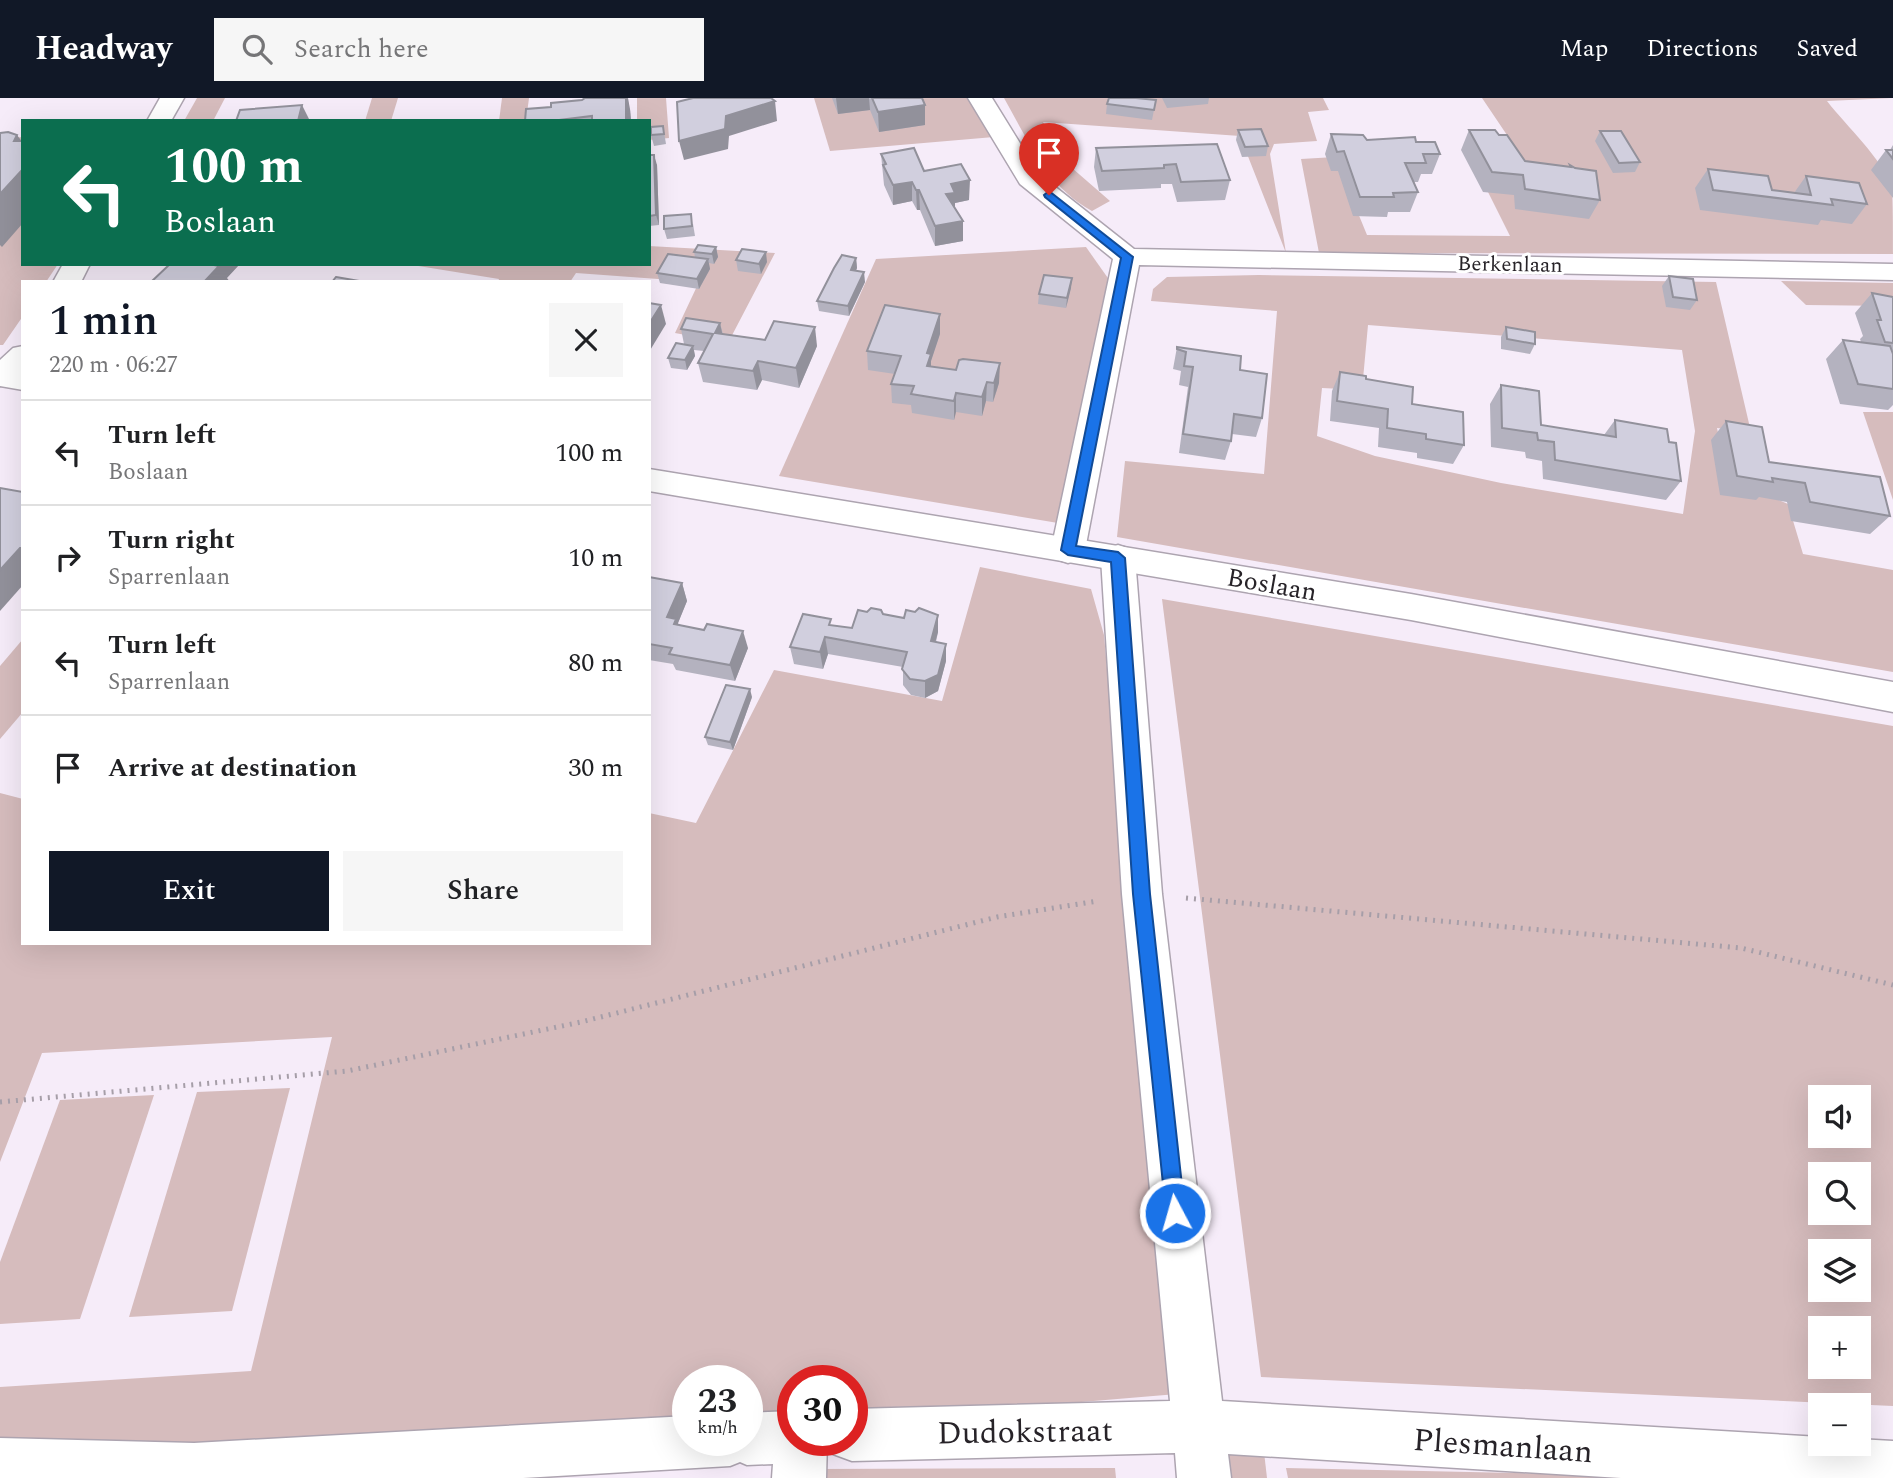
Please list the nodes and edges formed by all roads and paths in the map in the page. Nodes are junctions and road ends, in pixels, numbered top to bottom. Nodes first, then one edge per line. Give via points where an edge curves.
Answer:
1 (172, 98) edge
2 (980, 98) edge
3 (160, 119) edge
4 (1127, 257) junction
5 (1893, 272) edge
6 (21, 357) edge
7 (0, 376) edge
8 (21, 380) edge
9 (651, 480) edge
10 (1068, 550) junction
11 (1118, 558) junction
12 (1893, 697) edge
13 (1142, 894) junction
14 (1893, 985) edge
15 (0, 1102) edge
16 (1198, 1426) junction
17 (868, 1435) edge
18 (672, 1444) edge
19 (800, 1456) edge
20 (0, 1465) edge
21 (1866, 1471) edge
22 (192, 1474) edge
23 (799, 1478) edge
24 (1204, 1478) edge

1 - 3 street
2 - 4 street via 1029,179
4 - 5 street, Berkenlaan
4 - 10 street
6 - 7 street
7 - 8 street
9 - 10 street, Boslaan
10 - 11 street, Boslaan
11 - 12 street, Boslaan
11 - 13 street
13 - 14 path via 1741,948
13 - 15 path via 997,917 581,1022 347,1070
13 - 16 street
16 - 17 street, Dudokstraat
16 - 21 street, Plesmanlaan
16 - 24 street
18 - 22 street
19 - 23 street
20 - 22 street

